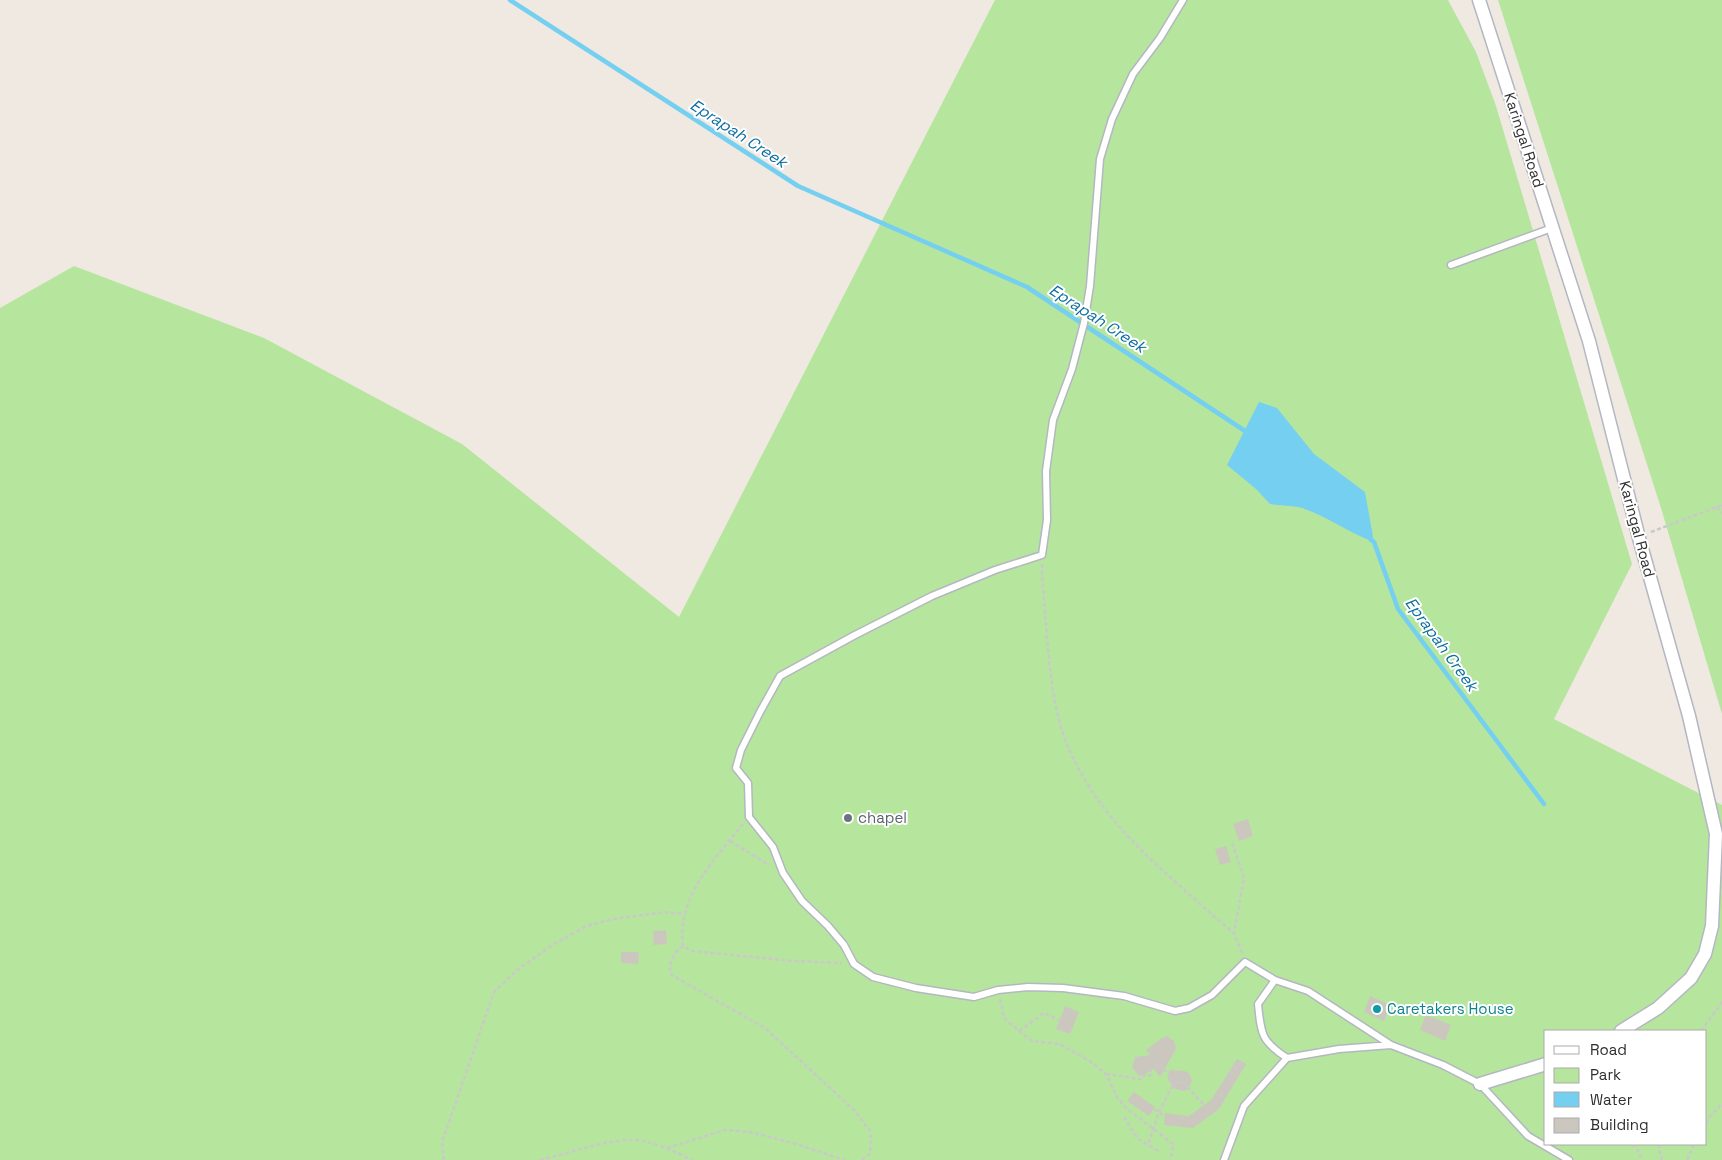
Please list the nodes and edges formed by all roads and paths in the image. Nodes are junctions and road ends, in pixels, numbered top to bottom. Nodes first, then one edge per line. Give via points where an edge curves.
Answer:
1 (1183, 0) edge
2 (1479, 0) edge
3 (1552, 228) junction
4 (1451, 264) dead end
5 (1722, 505) edge
6 (1717, 507) junction
7 (1722, 513) edge
8 (1638, 538) junction
9 (1042, 555) junction
10 (749, 817) junction
11 (730, 841) junction
12 (1232, 844) dead end
13 (783, 874) junction
14 (684, 914) junction
15 (1234, 933) junction
16 (683, 946) junction
17 (1245, 962) junction
18 (854, 964) junction
19 (1275, 980) junction
20 (998, 990) junction
21 (1722, 1002) edge
22 (1061, 1021) dead end
23 (1623, 1030) edge
24 (1702, 1030) edge
25 (1019, 1031) junction
26 (1391, 1044) junction
27 (1287, 1058) junction
28 (1243, 1061) dead end
29 (1544, 1065) edge
30 (1106, 1074) junction
31 (1229, 1074) dead end
32 (1480, 1084) junction
33 (1172, 1087) junction
34 (1722, 1104) edge
35 (1204, 1105) dead end
36 (1154, 1109) dead end
37 (1159, 1112) junction
38 (1165, 1116) dead end
39 (1124, 1117) dead end
40 (1707, 1121) edge
41 (1153, 1129) junction
42 (1148, 1145) junction
43 (1633, 1145) edge
44 (1658, 1145) edge
45 (1694, 1145) edge
46 (667, 1148) junction
47 (1160, 1152) dead end
48 (444, 1160) edge
49 (540, 1160) edge
50 (692, 1160) edge
51 (844, 1160) edge
52 (861, 1160) edge
53 (1171, 1160) edge
54 (1224, 1160) edge
55 (1568, 1160) edge
56 (1641, 1160) edge
57 (1662, 1160) edge
58 (1687, 1160) edge

1 - 9 lane via 1133,74 1112,119 1100,159 1084,323 1072,369 1053,420 1046,471 1047,520
2 - 3 street, Karingal Road
3 - 4 lane
3 - 8 street, Karingal Road via 1589,341
5 - 6 path
6 - 7 path
6 - 8 path
8 - 23 street, Karingal Road via 1690,716 1716,834 1712,926 1705,954 1691,978 1672,996
9 - 10 lane via 932,596 780,676 741,750 736,768 748,783
9 - 15 path via 1049,665 1064,734 1074,760 1094,796 1117,826
10 - 11 path
10 - 13 lane via 773,848
11 - 13 path
11 - 14 path via 697,885
12 - 15 path via 1244,878
13 - 18 lane via 802,901 844,945
14 - 16 path
14 - 48 path via 665,912 587,926 525,964 494,992 442,1142
15 - 17 path
16 - 18 path via 692,951
16 - 52 path via 670,962 670,974 765,1028 854,1110 871,1132 870,1154
17 - 19 lane
17 - 20 lane via 1212,995 1189,1008 1175,1011 1124,996 1063,988
18 - 20 lane via 873,977 916,988 974,997
19 - 26 lane via 1308,991
19 - 27 lane via 1258,1004 1260,1031 1272,1048
20 - 25 path via 1004,1018
21 - 24 path
22 - 25 path via 1044,1013
25 - 30 path via 1032,1041 1060,1044
26 - 27 lane
26 - 32 lane
27 - 54 lane via 1244,1106
28 - 31 path
29 - 32 street
30 - 33 path via 1141,1079 1141,1076 1151,1075 1151,1069 1159,1063 1171,1078
30 - 41 path via 1126,1108
32 - 55 lane via 1528,1136
33 - 35 path via 1182,1081
33 - 37 path
34 - 40 path
36 - 37 path
37 - 38 path
37 - 41 path
39 - 42 path via 1138,1140
41 - 42 path
41 - 53 path via 1173,1144
42 - 47 path
43 - 56 path
44 - 57 path
45 - 58 path
46 - 49 path via 636,1140 606,1143
46 - 50 path
46 - 51 path via 725,1130 784,1140

